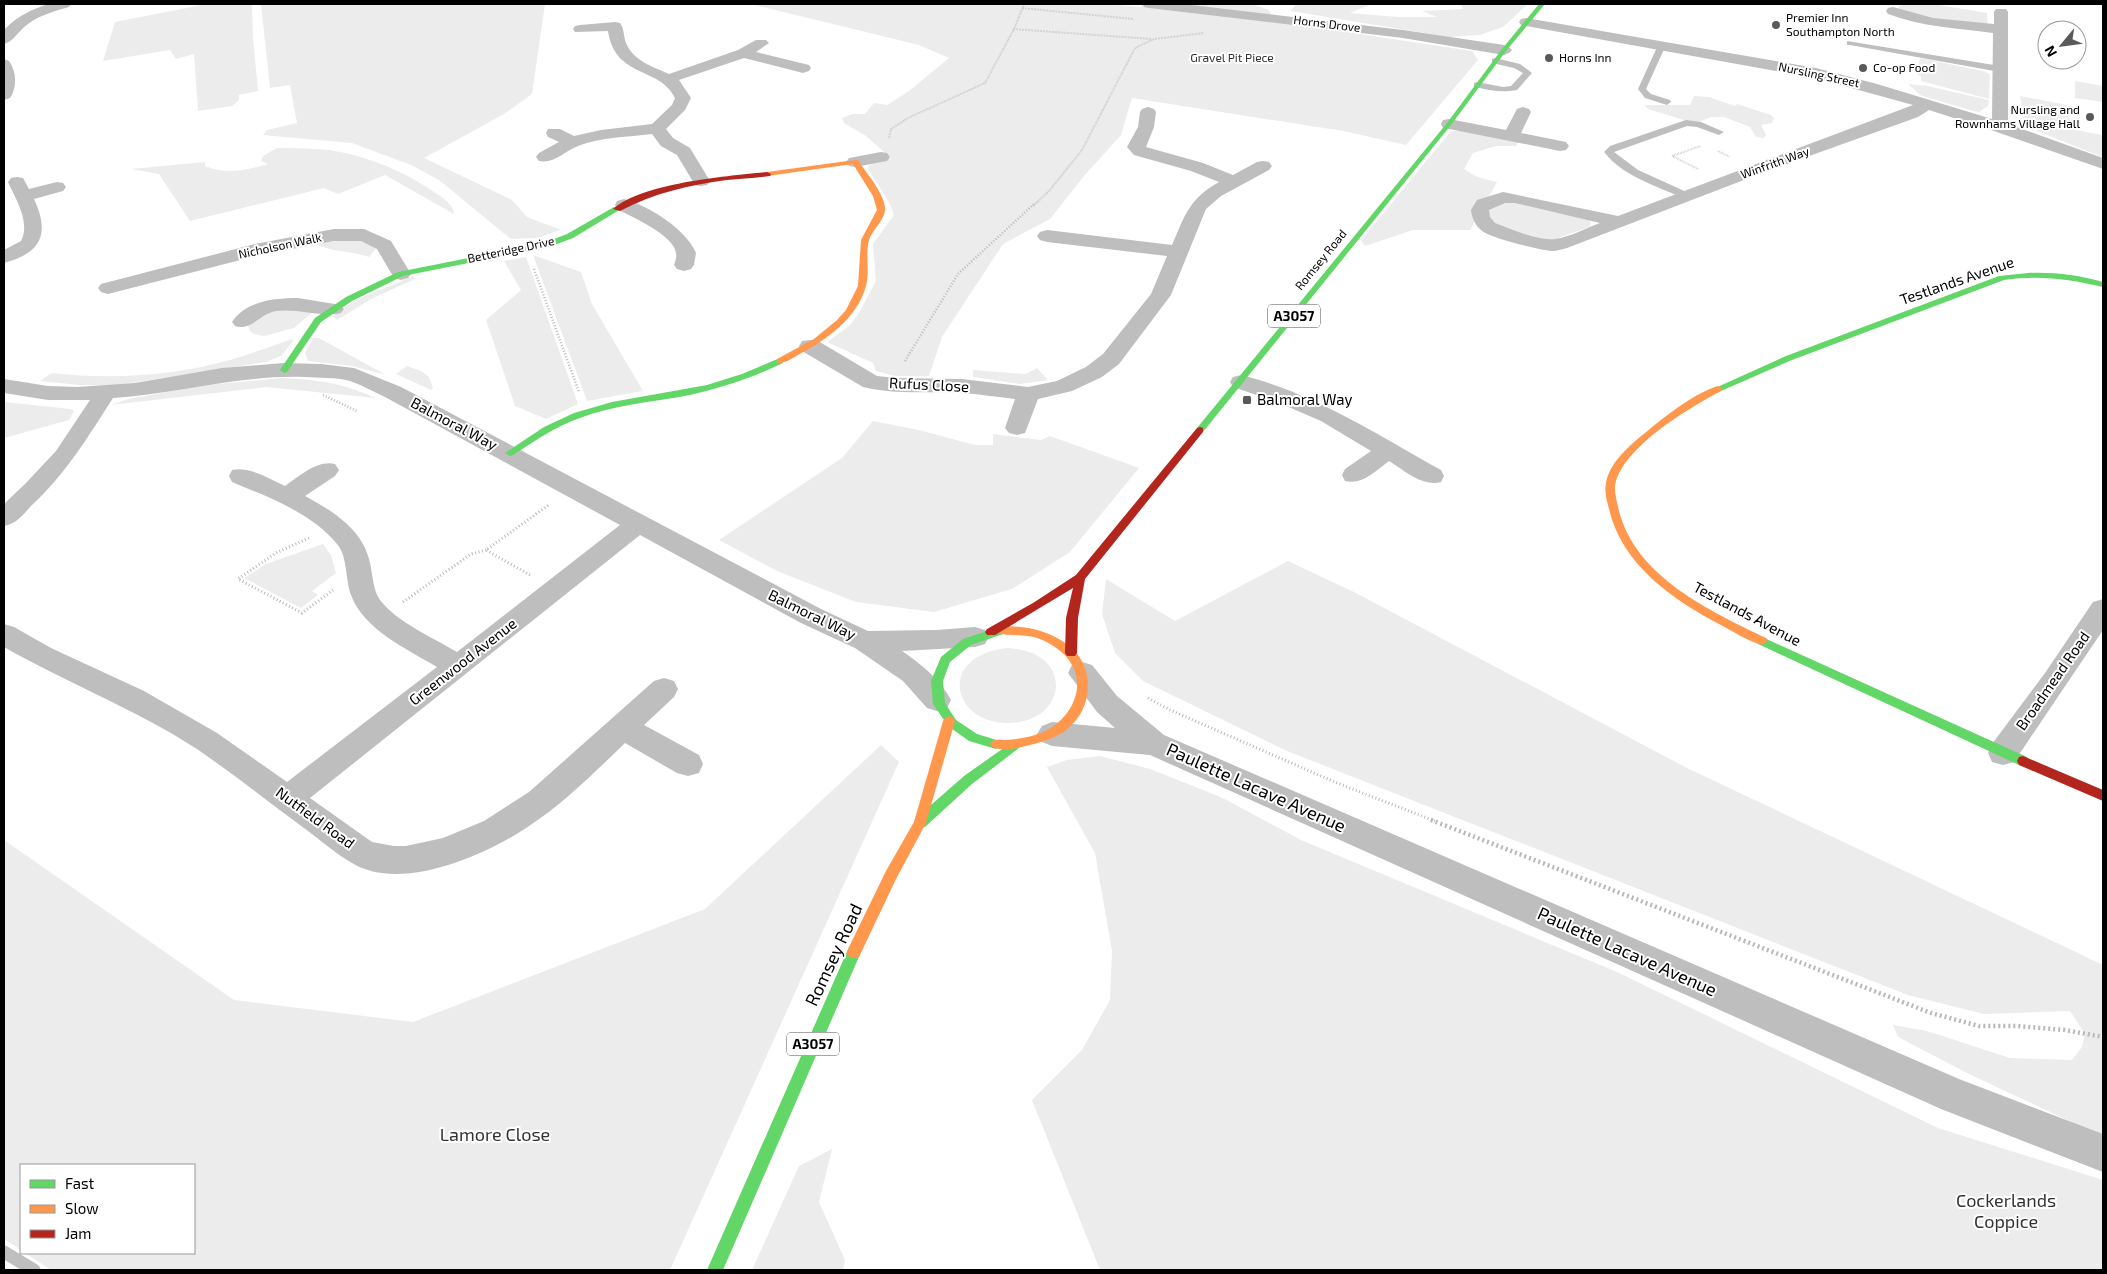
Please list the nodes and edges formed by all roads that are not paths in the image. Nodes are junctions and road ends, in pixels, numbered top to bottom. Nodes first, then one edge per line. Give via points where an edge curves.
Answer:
1 (64, 4) edge
2 (1149, 4) edge
3 (1284, 4) edge
4 (1542, 4) edge
5 (2001, 8) edge
6 (1983, 10) dead end
7 (1893, 11) dead end
8 (4, 16) edge
9 (30, 17) junction
10 (1277, 18) junction
11 (1526, 22) junction
12 (580, 29) dead end
13 (2001, 29) junction
14 (4, 40) edge
15 (761, 43) dead end
16 (1850, 43) dead end
17 (1662, 46) junction
18 (743, 53) junction
19 (1500, 56) junction
20 (4, 64) edge
21 (803, 68) dead end
22 (2000, 69) junction
23 (668, 79) junction
24 (1478, 85) junction
25 (4, 95) edge
26 (1667, 102) dead end
27 (1928, 104) junction
28 (1148, 112) dead end
29 (1523, 112) dead end
30 (1449, 124) junction
31 (2000, 127) junction
32 (657, 128) junction
33 (1719, 132) dead end
34 (554, 133) dead end
35 (1511, 136) junction
36 (572, 142) junction
37 (1560, 146) dead end
38 (545, 157) dead end
39 (881, 157) road end
40 (855, 162) junction
41 (2103, 164) edge
42 (1263, 166) dead end
43 (701, 181) junction
44 (1234, 182) junction
45 (58, 187) dead end
46 (1687, 196) junction
47 (624, 205) junction
48 (1621, 222) junction
49 (1047, 236) dead end
50 (1179, 252) junction
51 (4, 257) edge
52 (684, 265) dead end
53 (401, 274) junction
54 (2103, 285) edge
55 (108, 288) dead end
56 (334, 308) junction
57 (242, 322) dead end
58 (810, 346) junction
59 (284, 370) junction
60 (1241, 382) junction
61 (4, 386) edge
62 (106, 392) junction
63 (1028, 394) junction
64 (1017, 428) dead end
65 (1388, 450) junction
66 (510, 454) junction
67 (327, 470) dead end
68 (1354, 474) dead end
69 (241, 476) dead end
70 (1432, 476) dead end
71 (287, 496) junction
72 (4, 518) edge
73 (638, 524) junction
74 (1080, 578) junction
75 (2103, 609) edge
76 (4, 634) edge
77 (983, 635) junction
78 (865, 641) junction
79 (1077, 663) junction
80 (458, 666) junction
81 (664, 689) dead end
82 (943, 710) junction
83 (623, 727) junction
84 (1052, 734) junction
85 (1153, 743) junction
86 (1015, 745) junction
87 (2003, 753) junction
88 (688, 764) dead end
89 (2103, 796) edge
90 (288, 798) junction
91 (920, 823) junction
92 (2103, 1153) edge
93 (715, 1270) edge

1 - 9 street
2 - 10 street, Horns Drove
3 - 10 street
4 - 11 street, Romsey Road / A3057
5 - 6 street
5 - 13 street
7 - 13 street via 1933,23
8 - 9 street
9 - 14 street via 17,25
10 - 19 street, Horns Drove via 1403,34
11 - 17 street, Nursling Street
11 - 19 street, Romsey Road / A3057
12 - 23 street via 617,21 619,47 627,58 639,67
13 - 22 street
15 - 18 street
16 - 22 lane
17 - 26 lane via 1642,89 1648,96
17 - 27 street, Nursling Street via 1816,73
18 - 21 street
18 - 23 street
19 - 24 street, Romsey Road / A3057
19 - 24 lane via 1528,73 1514,88 1503,90
20 - 25 street via 8,88
22 - 31 street
23 - 32 street via 681,89 684,98 679,108
24 - 30 street, Romsey Road / A3057
27 - 31 street, Nursling Street
27 - 46 street, Winfrith Way
28 - 44 street via 1146,128 1136,147 1140,151 1197,167
29 - 35 street
30 - 35 street
30 - 60 street, Romsey Road / A3057
31 - 41 street, Nursling Street
32 - 36 street
32 - 43 street via 667,142 684,152
33 - 46 lane via 1686,123 1609,152 1614,158
34 - 36 street
35 - 37 street
36 - 38 street
39 - 40 street, Betteridge Drive
40 - 43 street, Betteridge Drive
40 - 58 street via 880,202 881,212 866,233 864,280 858,298 848,313
42 - 44 street, Rufus Close
43 - 47 street, Betteridge Drive
44 - 50 street, Rufus Close via 1215,192 1198,207
45 - 51 street via 20,189 33,222 33,233 28,244
46 - 48 street, Winfrith Way
47 - 52 street via 679,240 686,254
47 - 53 street, Betteridge Drive via 570,236 546,245
48 - 48 street, Winfrith Way via 1553,245 1488,227 1481,218 1480,210 1495,199 1515,198
49 - 50 street
50 - 63 street, Rufus Close via 1161,295 1111,358 1094,372 1064,386
53 - 55 street, Nicholson Walk via 384,245 364,235 334,235 255,250 145,286
53 - 56 street, Betteridge Drive via 348,298
54 - 87 street, Testlands Avenue via 2050,273 2025,273 2002,278 1762,368 1706,395 1655,429 1624,459 1612,479 1610,502 1615,527 1632,553 1678,595 1745,633
56 - 57 street via 312,304 279,306 256,310
56 - 59 street, Betteridge Drive via 318,320
58 - 63 street, Rufus Close via 871,382 962,386
58 - 66 street via 762,369 706,388 586,412 544,430
59 - 62 street, Balmoral Way via 254,371
59 - 66 street, Balmoral Way via 354,375
60 - 65 street via 1329,416
60 - 74 street, Romsey Road / A3057
61 - 62 street, Balmoral Way via 48,393
62 - 72 street via 64,456
63 - 64 street
65 - 68 street
65 - 70 street
66 - 73 street, Balmoral Way
67 - 71 street
69 - 71 street
71 - 80 street via 345,536 354,550 364,596 382,617
73 - 78 street, Balmoral Way via 811,616
73 - 80 street, Greenwood Avenue
74 - 77 street, Romsey Road / A3057
74 - 79 street, Romsey Road / A3057 via 1072,618
75 - 87 street, Broadmead Road
76 - 90 street, Nutfield Road via 134,698 207,741
77 - 78 street, Balmoral Way via 937,640
77 - 79 street via 1013,630 1035,633 1055,641
77 - 82 street via 954,650 943,663 937,678
78 - 82 street, Balmoral Way via 913,673
79 - 84 street via 1084,690 1080,706 1068,722
79 - 85 street, Paulette Lacave Avenue via 1107,704
80 - 90 street, Greenwood Avenue
81 - 83 street, Nutfield Road
82 - 86 street via 961,732 977,740
82 - 91 street, Romsey Road / A3057
83 - 88 street
83 - 90 street, Nutfield Road via 538,804 495,832 462,847 426,857 394,860 364,854
84 - 85 street, Paulette Lacave Avenue
84 - 86 street
85 - 92 street, Paulette Lacave Avenue via 1954,1096
86 - 91 street, Romsey Road / A3057 via 968,780
87 - 89 street, Testlands Avenue
91 - 93 street, Romsey Road / A3057 via 845,969

